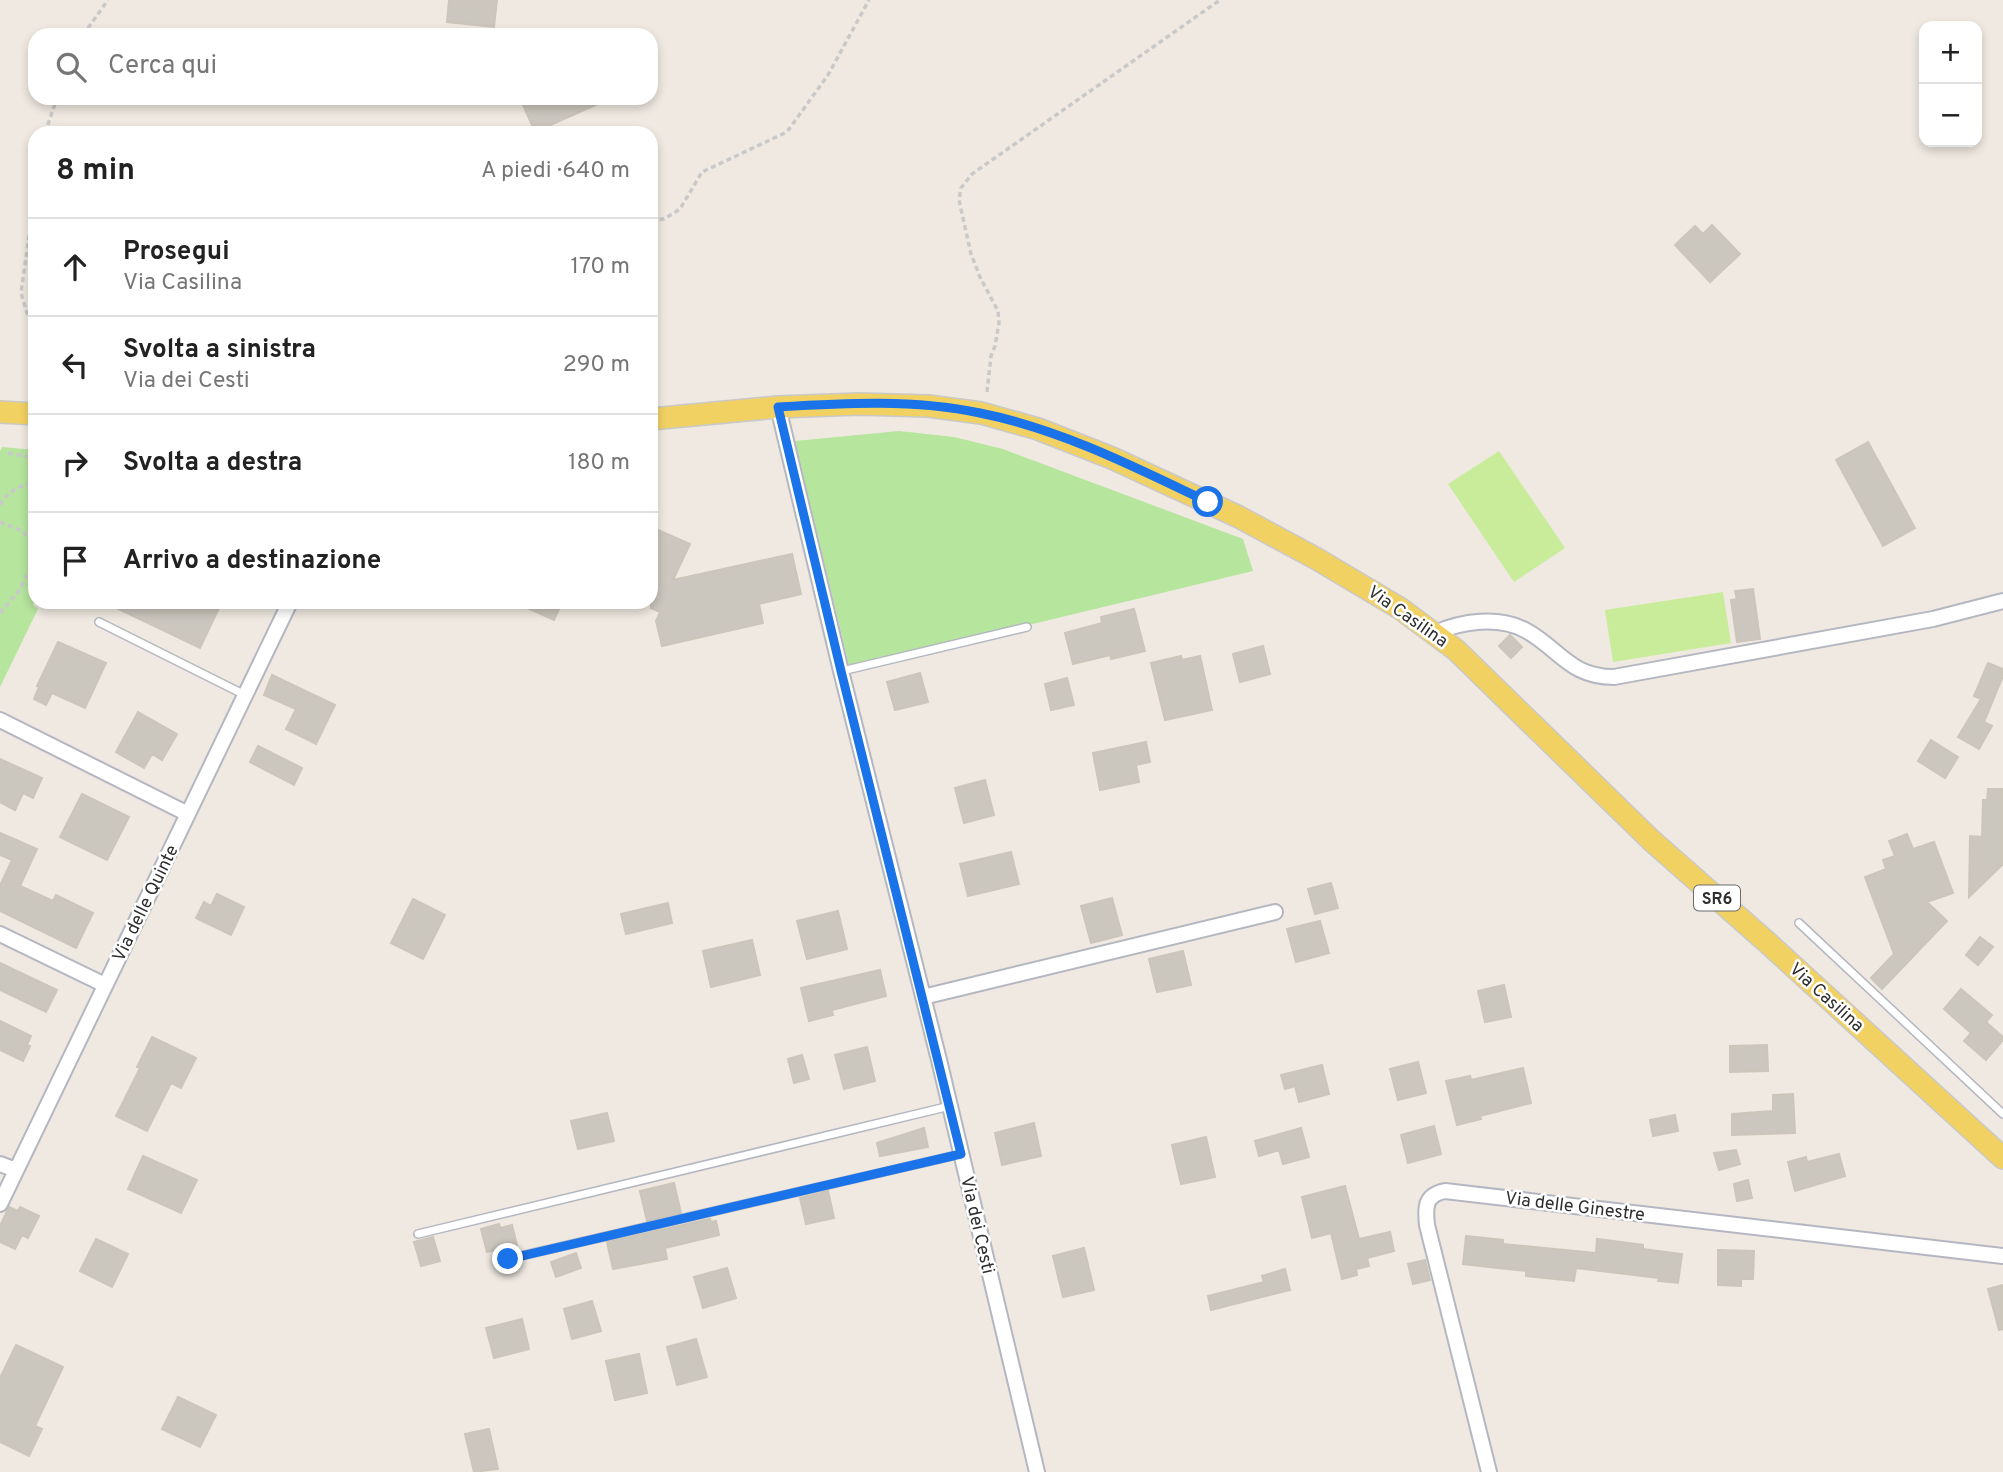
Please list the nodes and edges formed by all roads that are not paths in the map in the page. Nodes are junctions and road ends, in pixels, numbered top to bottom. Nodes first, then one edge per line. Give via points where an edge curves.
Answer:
1 (778, 407) junction
2 (0, 412) edge
3 (28, 414) edge
4 (658, 418) edge
5 (2003, 601) edge
6 (287, 609) edge
7 (99, 622) dead end
8 (1027, 627) dead end
9 (1435, 633) junction
10 (841, 671) junction
11 (246, 695) junction
12 (0, 720) edge
13 (188, 814) junction
14 (1275, 912) dead end
15 (1799, 923) dead end
16 (0, 934) edge
17 (105, 985) junction
18 (923, 997) junction
19 (950, 1106) junction
20 (2003, 1114) edge
21 (961, 1154) junction
22 (2003, 1158) edge
23 (0, 1164) edge
24 (16, 1170) junction
25 (0, 1204) edge
26 (418, 1234) dead end
27 (2003, 1255) edge
28 (508, 1259) dead end
29 (1037, 1472) edge
30 (1489, 1472) edge

1 - 4 main road, Via Casilina / SR6
1 - 9 main road, Via Casilina / SR6 via 928,406 981,413 1038,429 1248,522 1367,587
1 - 10 street, Via dei Cesti
2 - 3 main road
5 - 9 street via 1933,619 1623,676 1595,676 1579,670 1524,629 1505,623 1469,623
6 - 11 street, Via delle Quinte
7 - 11 lane
8 - 10 lane
9 - 22 main road, Via Casilina / SR6 via 1651,840
10 - 18 street, Via dei Cesti
11 - 13 street, Via delle Quinte
12 - 13 street
13 - 17 street, Via delle Quinte
14 - 18 street
15 - 20 lane
16 - 17 street
17 - 24 street, Via delle Quinte
18 - 19 street, Via dei Cesti
19 - 21 street, Via dei Cesti
19 - 26 lane
21 - 28 lane
21 - 29 street, Via dei Cesti
23 - 24 street
24 - 25 street, Via delle Quinte
27 - 30 street, Via delle Ginestre via 1435,1193 1426,1206 1427,1225

